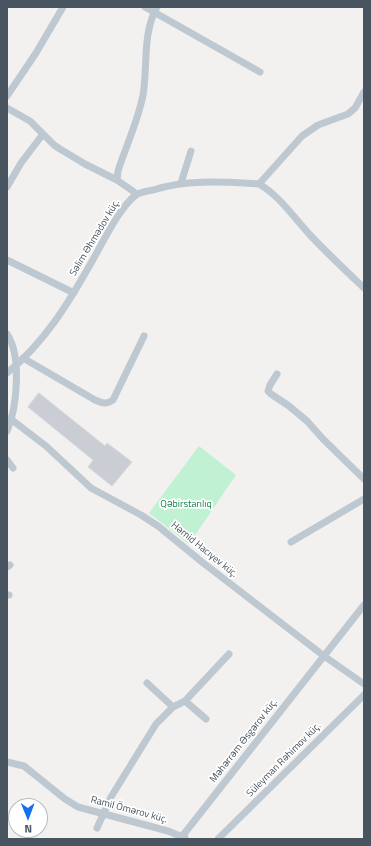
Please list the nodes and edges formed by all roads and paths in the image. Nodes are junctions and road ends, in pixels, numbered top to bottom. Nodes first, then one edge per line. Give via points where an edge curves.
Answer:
1 (63, 7) edge
2 (145, 7) edge
3 (156, 9) edge
4 (260, 72) dead end
5 (364, 92) edge
6 (7, 96) edge
7 (7, 108) edge
8 (43, 134) junction
9 (191, 151) dead end
10 (117, 180) junction
11 (181, 183) junction
12 (258, 184) junction
13 (7, 187) edge
14 (137, 194) junction
15 (7, 260) edge
16 (364, 288) edge
17 (74, 293) junction
18 (7, 335) edge
19 (144, 336) dead end
20 (23, 358) junction
21 (15, 366) junction
22 (7, 373) edge
23 (277, 374) dead end
24 (12, 420) junction
25 (7, 431) edge
26 (7, 460) edge
27 (13, 468) dead end
28 (364, 479) edge
29 (364, 498) edge
30 (291, 542) dead end
31 (364, 604) edge
32 (229, 654) dead end
33 (324, 656) junction
34 (147, 682) dead end
35 (364, 684) edge
36 (364, 695) edge
37 (185, 701) junction
38 (173, 707) junction
39 (206, 719) dead end
40 (7, 762) edge
41 (102, 814) junction
42 (97, 828) dead end
43 (183, 838) edge
44 (218, 839) edge

1 - 6 street
2 - 3 street
3 - 4 street
3 - 10 street via 146,47 143,93
5 - 12 street via 355,108 348,114 318,125 302,136
7 - 8 street via 30,121
8 - 10 street via 60,149
8 - 13 street
9 - 11 street
10 - 14 street
11 - 12 street
11 - 14 street
12 - 16 street via 276,197
14 - 17 street, Səlim Əhmədov küç. via 122,211
15 - 17 street
17 - 20 street, Səlim Əhmədov küç. via 52,325
18 - 21 street via 12,340 15,350
19 - 20 street via 113,400 109,403 103,404 95,400
20 - 21 street, Səlim Əhmədov küç.
21 - 22 street, Səlim Əhmədov küç.
21 - 24 street via 17,381
23 - 28 street via 268,391 306,421
24 - 25 street
24 - 33 street, Həmid Hacıyev küç. via 46,446 91,488 158,526
26 - 27 street
29 - 30 street
31 - 33 street, Məhərrəm Əsgərov küç.
32 - 37 street
33 - 35 street, Həmid Hacıyev küç.
33 - 43 street, Məhərrəm Əsgərov küç.
34 - 38 street
36 - 44 street, Süleyman Rəhimov küç.
37 - 38 street
37 - 39 street
38 - 41 street via 156,724
40 - 41 street, Ramil Ömərov küç. via 24,766 78,807
41 - 42 street
41 - 43 street, Ramil Ömərov küç. via 168,831

